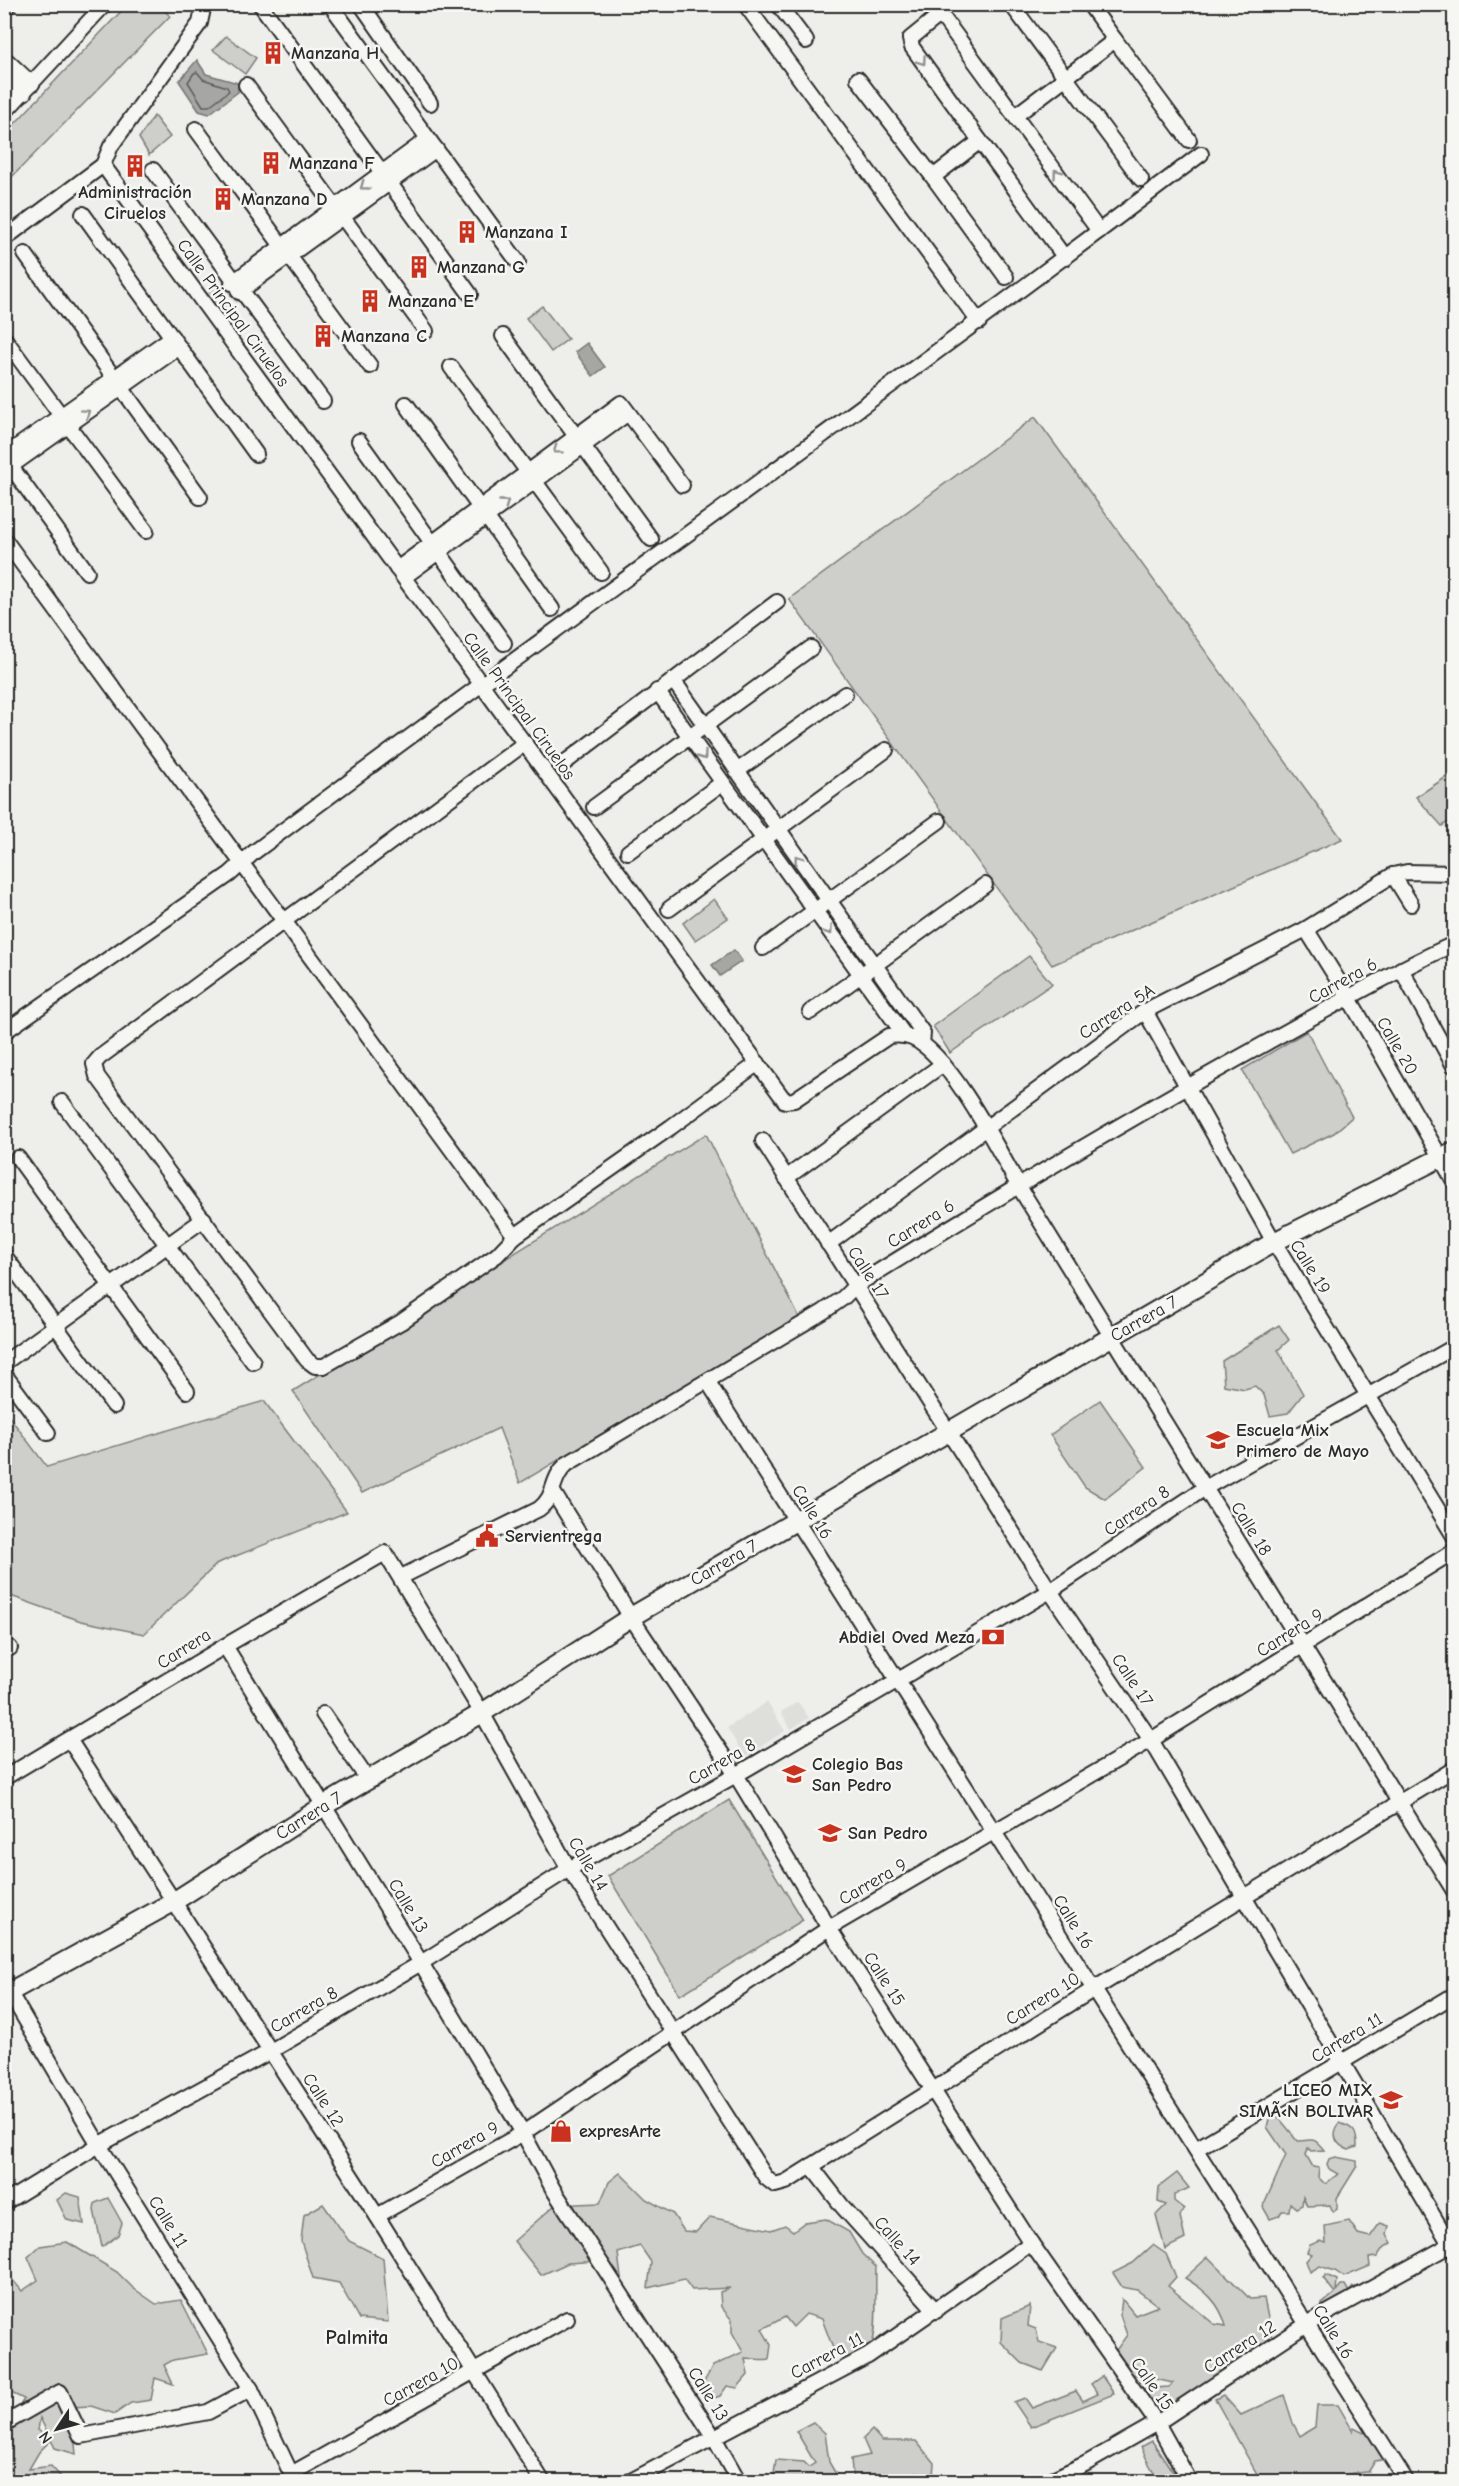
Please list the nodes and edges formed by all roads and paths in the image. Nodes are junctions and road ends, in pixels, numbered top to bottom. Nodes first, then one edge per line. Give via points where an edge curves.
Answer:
1 (9, 4) edge
2 (105, 4) edge
3 (204, 4) edge
4 (260, 4) edge
5 (330, 4) edge
6 (361, 4) edge
7 (745, 4) edge
8 (778, 4) edge
9 (1011, 4) edge
10 (1089, 4) edge
11 (4, 9) edge
12 (1115, 40) junction
13 (806, 41) dead end
14 (4, 58) edge
15 (4, 75) edge
16 (1065, 78) junction
17 (858, 79) dead end
18 (246, 85) dead end
19 (28, 88) junction
20 (430, 103) dead end
21 (4, 113) edge
22 (1015, 116) junction
23 (195, 129) dead end
24 (1189, 140) dead end
25 (980, 141) junction
26 (432, 144) junction
27 (1201, 154) dead end
28 (103, 165) junction
29 (153, 170) dead end
30 (933, 177) junction
31 (386, 178) junction
32 (1141, 179) dead end
33 (339, 212) junction
34 (83, 214) dead end
35 (1099, 231) junction
36 (4, 239) edge
37 (286, 251) junction
38 (26, 254) dead end
39 (1065, 258) junction
40 (518, 262) dead end
41 (1006, 277) dead end
42 (237, 287) junction
43 (470, 294) dead end
44 (979, 322) junction
45 (426, 331) dead end
46 (503, 336) dead end
47 (4, 338) edge
48 (176, 342) junction
49 (370, 366) dead end
50 (451, 366) dead end
51 (118, 383) junction
52 (323, 401) dead end
53 (406, 404) dead end
54 (65, 421) junction
55 (359, 441) dead end
56 (579, 441) junction
57 (256, 454) dead end
58 (6, 463) edge
59 (531, 477) junction
60 (682, 485) dead end
61 (200, 497) dead end
62 (483, 512) junction
63 (146, 531) dead end
64 (4, 539) edge
65 (651, 539) dead end
66 (435, 547) junction
67 (87, 572) dead end
68 (601, 572) dead end
69 (400, 573) junction
70 (777, 602) dead end
71 (552, 609) dead end
72 (504, 643) dead end
73 (811, 648) dead end
74 (673, 680) junction
75 (481, 683) junction
76 (657, 692) junction
77 (845, 694) dead end
78 (704, 726) junction
79 (689, 737) junction
80 (525, 743) junction
81 (886, 750) dead end
82 (563, 764) dead end
83 (737, 771) junction
84 (722, 783) junction
85 (594, 807) dead end
86 (939, 820) dead end
87 (776, 829) junction
88 (763, 839) junction
89 (628, 852) dead end
90 (241, 862) junction
91 (1455, 873) edge
92 (1393, 875) junction
93 (985, 885) dead end
94 (828, 901) junction
95 (1411, 904) dead end
96 (669, 909) dead end
97 (814, 911) junction
98 (285, 922) junction
99 (1306, 929) junction
100 (1455, 944) edge
101 (763, 948) dead end
102 (874, 965) junction
103 (1401, 969) junction
104 (860, 976) junction
105 (1348, 998) junction
106 (1145, 1011) junction
107 (810, 1012) dead end
108 (908, 1013) junction
109 (895, 1023) junction
110 (4, 1032) edge
111 (905, 1036) junction
112 (922, 1044) junction
113 (758, 1063) junction
114 (943, 1064) junction
115 (1455, 1066) edge
116 (1186, 1087) junction
117 (62, 1102) dead end
118 (987, 1127) junction
119 (763, 1140) dead end
120 (1447, 1154) edge
121 (18, 1158) dead end
122 (786, 1178) junction
123 (1455, 1181) edge
124 (1018, 1185) junction
125 (204, 1219) junction
126 (514, 1236) junction
127 (1274, 1242) junction
128 (828, 1244) junction
129 (167, 1245) junction
130 (4, 1255) edge
131 (855, 1286) junction
132 (112, 1287) junction
133 (56, 1326) junction
134 (1112, 1338) junction
135 (1455, 1347) edge
136 (253, 1362) dead end
137 (4, 1363) edge
138 (4, 1374) edge
139 (708, 1382) junction
140 (187, 1391) dead end
141 (1370, 1396) junction
142 (114, 1406) dead end
143 (949, 1431) junction
144 (48, 1434) dead end
145 (1205, 1488) junction
146 (553, 1492) junction
147 (796, 1521) junction
148 (1455, 1536) edge
149 (1455, 1551) edge
150 (385, 1553) joint
151 (401, 1577) junction
152 (1050, 1591) junction
153 (631, 1617) junction
154 (225, 1646) junction
155 (1303, 1647) junction
156 (898, 1681) junction
157 (482, 1713) junction
158 (323, 1714) dead end
159 (1151, 1740) junction
160 (70, 1741) junction
161 (1455, 1769) edge
162 (736, 1775) junction
163 (4, 1778) edge
164 (368, 1780) junction
165 (1399, 1802) junction
166 (325, 1805) junction
167 (994, 1833) junction
168 (569, 1869) junction
169 (1455, 1891) edge
170 (1246, 1897) junction
171 (173, 1902) junction
172 (829, 1928) junction
173 (421, 1963) junction
174 (1094, 1989) junction
175 (6, 1990) edge
176 (1455, 1995) edge
177 (672, 2033) junction
178 (269, 2052) junction
179 (1341, 2062) junction
180 (933, 2089) junction
181 (523, 2133) junction
182 (99, 2145) junction
183 (1196, 2149) junction
184 (811, 2166) junction
185 (775, 2185) joint
186 (4, 2203) edge
187 (377, 2216) junction
188 (1031, 2243) junction
189 (1453, 2246) edge
190 (936, 2311) junction
191 (567, 2319) dead end
192 (1307, 2324) junction
193 (475, 2373) junction
194 (251, 2389) junction
195 (1157, 2423) junction
196 (4, 2424) edge
197 (713, 2436) junction
198 (293, 2478) edge
199 (543, 2481) edge
200 (629, 2481) edge
201 (739, 2481) edge
202 (1046, 2481) edge
203 (1190, 2481) edge
204 (1407, 2481) edge

1 - 11 street
2 - 19 street
3 - 28 street via 200,22 111,147
4 - 31 street
5 - 26 street
6 - 20 street
7 - 44 street
8 - 13 street
9 - 16 street
10 - 12 street
12 - 16 street
12 - 24 street
14 - 19 street
15 - 19 street
16 - 22 street
16 - 32 street
17 - 30 street
18 - 33 street
19 - 21 street
22 -> 25 street via 944,19 932,19 910,39 912,47
35 -> 22 street
23 - 37 street
25 - 30 street
25 - 39 street
26 - 31 street
26 - 40 street
27 - 35 street
28 - 36 street
28 - 69 street, Calle Principal Ciruelos
29 - 42 street
30 - 41 street
31 - 33 street
31 - 43 street
33 - 37 street
33 - 45 street
34 - 48 street
35 - 39 street
37 - 42 street
37 - 49 street
38 - 51 street
39 - 44 street
42 - 52 street
44 - 75 street
46 - 56 street
47 - 54 street
48 - 51 street
48 - 57 street
50 - 59 street
51 - 54 street
51 - 61 street
53 - 62 street
54 - 58 street
54 - 63 street
55 - 66 street
56 - 59 street
56 - 60 street via 628,413
56 - 65 street
58 - 67 street
59 - 62 street
59 - 68 street
62 - 66 street
62 - 71 street
64 - 90 street
66 - 69 street
66 - 72 street
69 - 75 street, Calle Principal Ciruelos
70 - 74 street
73 - 78 street
74 - 76 street
74 - 78 street
75 - 80 street, Calle Principal Ciruelos
75 - 90 street
76 - 79 street
76 - 82 street
77 - 83 street
78 - 79 street
78 - 83 street
79 -> 84 street
79 - 85 street
80 - 98 street
80 - 113 street, Calle Principal Ciruelos
81 - 87 street
83 - 84 street via 735,784
83 - 87 street
84 - 88 street
84 - 89 street
86 - 94 street
87 - 88 street
94 -> 87 street
88 - 96 street
88 - 97 street
90 - 98 street
90 - 110 street via 230,874
91 - 92 street, Carrera 5A
92 - 95 street
92 - 99 street, Carrera 5A
93 - 102 street
94 - 97 street
94 - 102 street
97 - 101 street
97 -> 104 street
98 - 125 street via 94,1064 97,1076
98 - 126 street
99 - 105 street, Calle 20
99 - 106 street, Carrera 5A
100 - 103 street, Carrera 6
102 - 104 street
102 - 108 street
103 - 105 street, Carrera 6
103 - 115 street
104 - 107 street
104 - 109 street
105 - 116 street, Carrera 6
105 - 120 street, Calle 20
106 - 116 street, Calle 19
106 - 118 street, Carrera 5A
108 - 109 street
108 - 112 street via 923,1033
109 - 111 street
111 - 112 street
111 - 113 street, Calle Principal Ciruelos via 881,1040 794,1100 785,1101
112 - 114 street
113 - 126 street
114 - 118 street
114 - 122 street
116 - 124 street, Carrera 6
116 - 127 street, Calle 19
117 - 129 street
118 - 124 street
118 - 128 street, Carrera 5A
119 - 122 street, Calle 17
120 - 123 street, Calle 20
120 - 127 street, Carrera 7
121 - 132 street
122 - 128 street, Calle 17
124 - 131 street, Carrera 6
124 - 134 street, Calle 18
125 - 126 street via 315,1366 324,1366 401,1322 497,1255
125 - 129 street
127 - 134 street, Carrera 7
127 - 141 street, Calle 19
128 - 131 street, Calle 17
129 - 132 street
129 - 136 street
130 - 133 street
131 - 139 street, Carrera 6 via 823,1312
131 - 143 street, Calle 17
132 - 133 street
132 - 140 street
133 - 137 street
133 - 142 street
134 - 143 street, Carrera 7
134 - 145 street, Calle 18
135 - 141 street, Carrera 8
138 - 144 street
139 - 146 street, Carrera 6 via 567,1464 554,1478
139 - 147 street, Calle 16
141 - 145 street, Carrera 8
141 - 148 street, Calle 19
143 - 147 street, Carrera 7
143 - 152 street, Calle 17
145 - 152 street, Carrera 8
145 - 155 street, Calle 18
146 - 151 street, Carrera 6 via 539,1509
146 - 153 street, Calle 15
147 - 153 street, Carrera 7
147 - 156 street, Calle 16
149 - 155 street, Carrera 9
150 - 151 street, Calle 14
150 - 154 street, Carrera
151 - 157 street, Calle 14
152 - 156 street, Carrera 8
152 - 159 street, Calle 17
153 - 157 street, Carrera 7
153 - 162 street, Calle 15
154 - 160 street, Carrera
154 - 166 street, Calle 13
155 - 159 street, Carrera 9
155 - 165 street, Calle 18
156 - 162 street, Carrera 8
156 - 167 street, Calle 16
157 - 164 street, Carrera 7
157 - 168 street, Calle 14
158 - 164 street
159 - 167 street, Carrera 9
159 - 170 street, Calle 17
160 - 163 street, Carrera
160 - 171 street, Calle 12
161 - 165 street, Carrera 10
162 - 168 street, Carrera 8
162 - 172 street, Calle 15
164 - 166 street, Carrera 7
165 - 169 street, Calle 18
165 - 170 street, Carrera 10
166 - 171 street, Carrera 7
166 - 173 street, Calle 13
167 - 172 street, Carrera 9
167 - 174 street, Calle 16
168 - 173 street, Carrera 8
168 - 177 street, Calle 14
170 - 174 street, Carrera 10
170 - 179 street, Calle 17
171 - 175 street, Carrera 7
171 - 178 street, Calle 12
172 - 177 street, Carrera 9
172 - 180 street, Calle 15
173 - 178 street, Carrera 8
173 - 181 street, Calle 13
174 - 180 street, Carrera 10
174 - 183 street, Calle 16
175 - 182 street, Calle 11
176 - 179 street, Carrera 11
177 - 181 street, Carrera 9
177 - 185 street, Calle 14 via 766,2178
178 - 182 street, Carrera 8
178 - 187 street, Calle 12
179 - 183 street, Carrera 11
179 - 189 street, Calle 17
180 - 184 street, Carrera 10
180 - 188 street, Calle 15
181 - 187 street, Carrera 9
181 - 197 street, Calle 13 via 553,2189
182 - 186 street, Carrera 8
182 - 194 street, Calle 11
183 - 192 street, Calle 16
184 - 185 street, Carrera 10
184 - 190 street, Calle 14
187 - 193 street, Calle 12
188 - 190 street, Carrera 11
188 - 195 street, Calle 15
189 - 192 street, Carrera 12
190 - 197 street, Carrera 11 via 868,2356
191 - 193 street, Carrera 10
192 - 195 street, Carrera 12
192 - 204 street, Calle 16
193 - 198 street, Carrera 10
193 - 199 street, Calle 12
194 - 196 street via 208,2412 81,2436 60,2392
194 - 198 street, Calle 11
195 - 202 street, Carrera 12
195 - 203 street, Calle 15
197 - 200 street, Carrera 11
197 - 201 street, Calle 13

